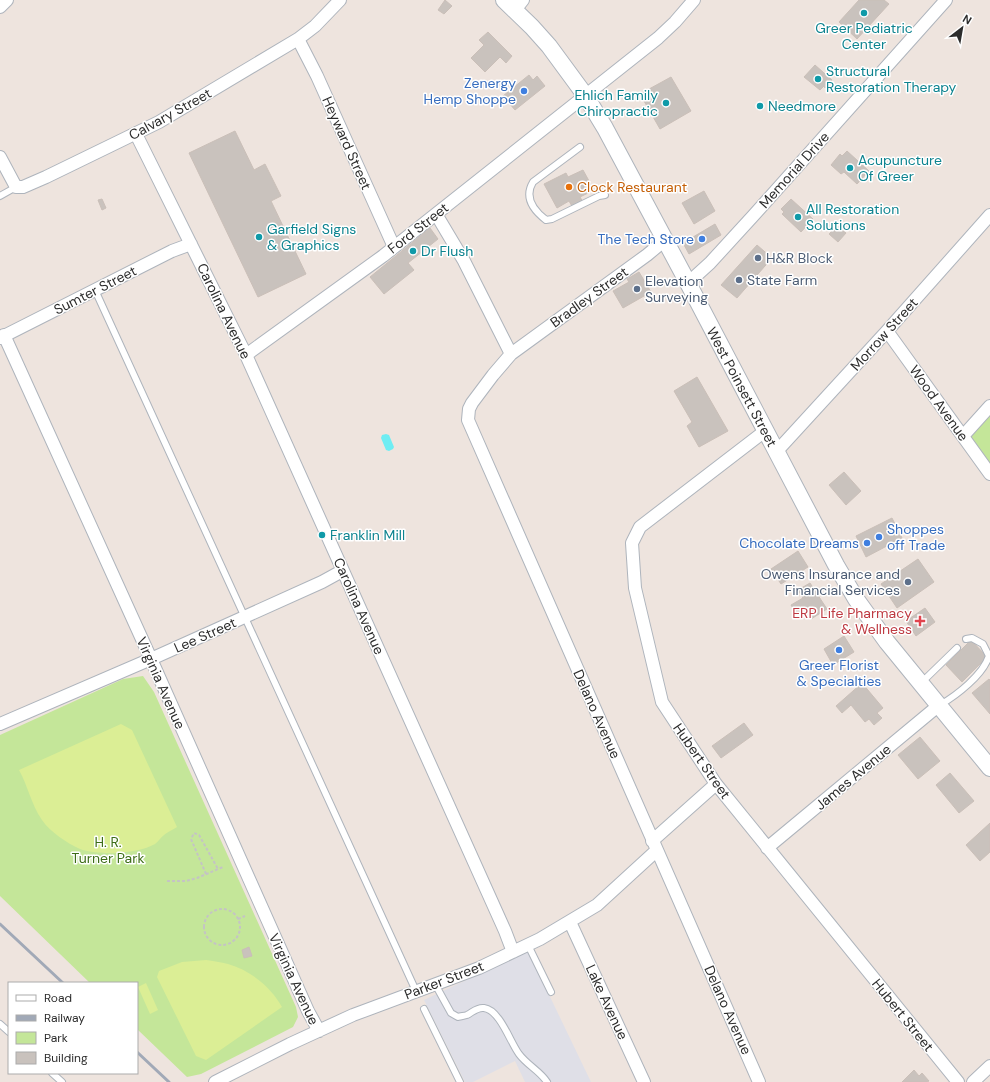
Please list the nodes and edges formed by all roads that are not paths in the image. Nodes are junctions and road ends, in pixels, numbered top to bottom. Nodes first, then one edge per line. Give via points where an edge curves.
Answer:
1 (7, 0) edge
2 (340, 0) edge
3 (694, 0) edge
4 (946, 0) edge
5 (514, 3) edge
6 (0, 7) edge
7 (298, 39) junction
8 (585, 95) junction
9 (136, 134) junction
10 (580, 147) dead end
11 (0, 157) edge
12 (16, 187) junction
13 (605, 195) dead end
14 (0, 196) edge
15 (436, 214) junction
16 (990, 215) edge
17 (665, 240) junction
18 (191, 244) junction
19 (394, 247) junction
20 (688, 283) junction
21 (95, 290) junction
22 (887, 331) junction
23 (2, 336) edge
24 (511, 354) junction
25 (246, 355) junction
26 (990, 406) edge
27 (765, 430) junction
28 (963, 436) junction
29 (777, 451) junction
30 (990, 474) edge
31 (342, 571) junction
32 (244, 618) junction
33 (966, 639) dead end
34 (957, 648) dead end
35 (151, 659) junction
36 (920, 684) junction
37 (938, 706) junction
38 (0, 724) edge
39 (990, 768) edge
40 (716, 784) junction
41 (654, 846) junction
42 (768, 848) junction
43 (570, 922) junction
44 (528, 945) junction
45 (513, 952) junction
46 (435, 984) junction
47 (416, 992) junction
48 (551, 992) dead end
49 (424, 1008) dead end
50 (0, 1024) edge
51 (8, 1031) edge
52 (319, 1031) junction
53 (990, 1066) edge
54 (53, 1074) edge
55 (62, 1082) edge
56 (214, 1082) edge
57 (460, 1082) edge
58 (548, 1082) edge
59 (644, 1082) edge
60 (759, 1082) edge
61 (958, 1082) edge
62 (973, 1082) edge

1 - 6 street
2 - 7 street, Calvary Street via 315,26
3 - 8 street, Ford Street via 669,29
4 - 20 street, Memorial Drive via 753,216
5 - 8 main road, West Poinsett Street
7 - 9 street, Calvary Street
7 - 19 street, Heyward Street
8 - 15 street, Ford Street
8 - 17 main road, West Poinsett Street
9 - 12 street, Calvary Street via 46,177 23,187
9 - 18 street, Carolina Avenue
10 - 13 lane via 532,182 529,188 531,205 546,220
11 - 12 street
12 - 14 lane
15 - 19 street, Ford Street
15 - 24 street via 464,261
16 - 22 street, Morrow Street
17 - 20 main road, West Poinsett Street
17 - 24 street, Bradley Street
18 - 21 street, Sumter Street
18 - 25 street, Carolina Avenue
19 - 25 street, Ford Street
20 - 27 main road, West Poinsett Street
21 - 23 street, Sumter Street
21 - 32 lane
22 - 28 street, Wood Avenue
22 - 29 street, Morrow Street
23 - 35 street, Virginia Avenue
24 - 41 street, Delano Avenue via 472,403 468,420
25 - 31 street, Carolina Avenue
26 - 28 street
27 - 29 main road, West Poinsett Street
27 - 40 street, Hubert Street via 640,527 632,543 635,588 662,702
28 - 30 street, Wood Avenue
29 - 36 main road, West Poinsett Street via 856,599
31 - 32 street, Lee Street
31 - 45 street, Carolina Avenue
32 - 35 street, Lee Street
32 - 47 lane
33 - 37 lane via 972,638 983,644 989,656 987,662 971,681
34 - 36 lane
35 - 38 street, Lee Street
35 - 52 street, Virginia Avenue
36 - 37 main road, West Poinsett Street
37 - 39 main road, West Poinsett Street
37 - 42 street, James Avenue
40 - 41 street, Parker Street
40 - 42 street, Hubert Street
41 - 43 street, Parker Street via 597,905
41 - 60 street, Delano Avenue
42 - 61 street, Hubert Street
43 - 44 street, Parker Street
43 - 59 street, Lake Avenue
44 - 45 street, Parker Street
44 - 48 lane
45 - 46 street, Parker Street
46 - 47 street, Parker Street
46 - 58 lane via 451,1013 458,1017 482,1008 488,1009 498,1017 519,1054
47 - 52 street, Parker Street via 352,1015
49 - 57 lane
50 - 51 lane
52 - 56 street, Parker Street
53 - 62 street
54 - 55 lane

